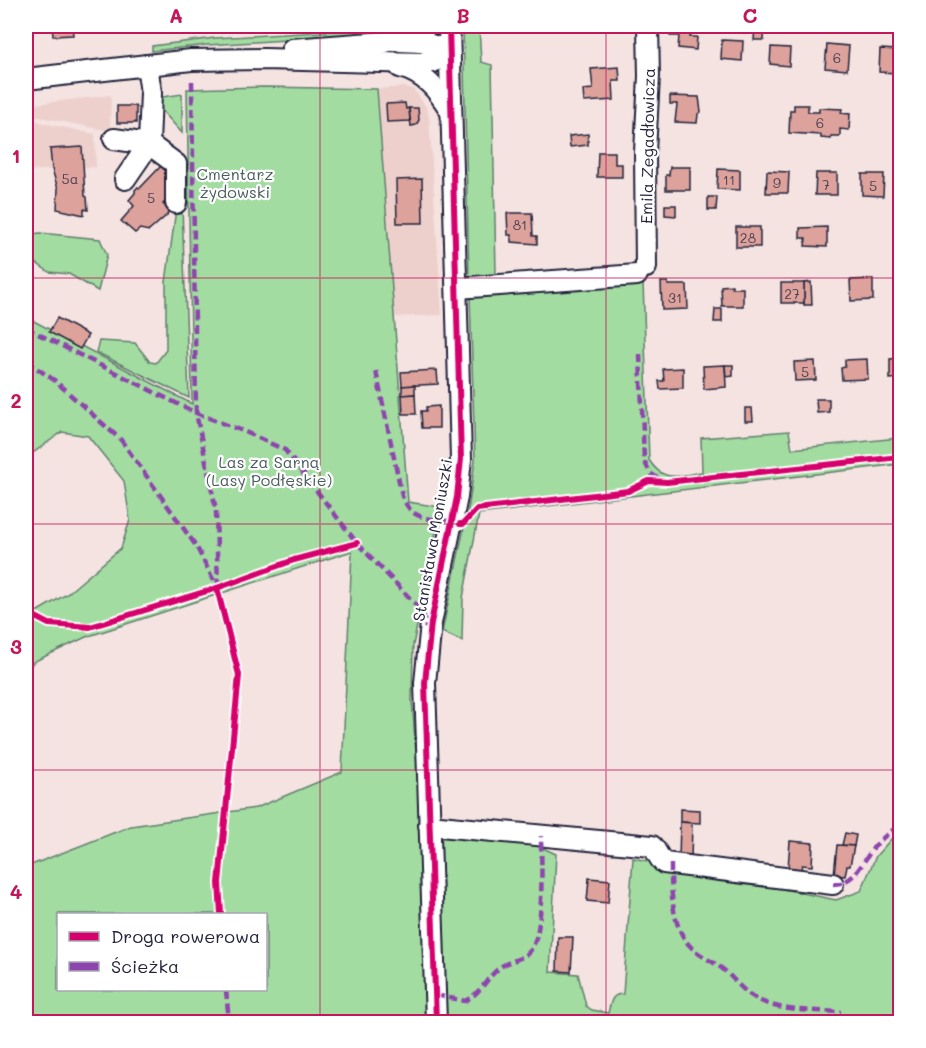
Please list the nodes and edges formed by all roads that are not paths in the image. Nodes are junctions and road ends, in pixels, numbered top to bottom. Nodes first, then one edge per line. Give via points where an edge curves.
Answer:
1 (427, 26) edge
2 (449, 26) edge
3 (648, 26) edge
4 (386, 42) junction
5 (449, 51) junction
6 (191, 60) junction
7 (386, 63) junction
8 (147, 64) junction
9 (26, 79) edge
10 (450, 110) junction
11 (114, 140) dead end
12 (148, 144) junction
13 (125, 179) dead end
14 (176, 203) dead end
15 (457, 288) junction
16 (429, 825) junction
17 (833, 884) dead end
18 (436, 1023) edge

1 - 4 street via 415,35
2 - 5 street, Stanisława Moniuszki
3 - 15 street, Emila Zegadłowicza via 642,271
4 - 5 street via 422,42
4 - 6 street
5 - 7 street via 433,62
5 - 10 street, Stanisława Moniuszki
6 - 7 street
6 - 8 street
7 - 10 street via 413,70 426,79
8 - 9 street
8 - 12 street via 151,93
10 - 15 street, Stanisława Moniuszki
11 - 12 street
12 - 13 street
12 - 14 street via 176,164
15 - 16 street, Stanisława Moniuszki via 461,459 426,663
16 - 17 street via 652,846 664,863
16 - 18 street, Stanisława Moniuszki

